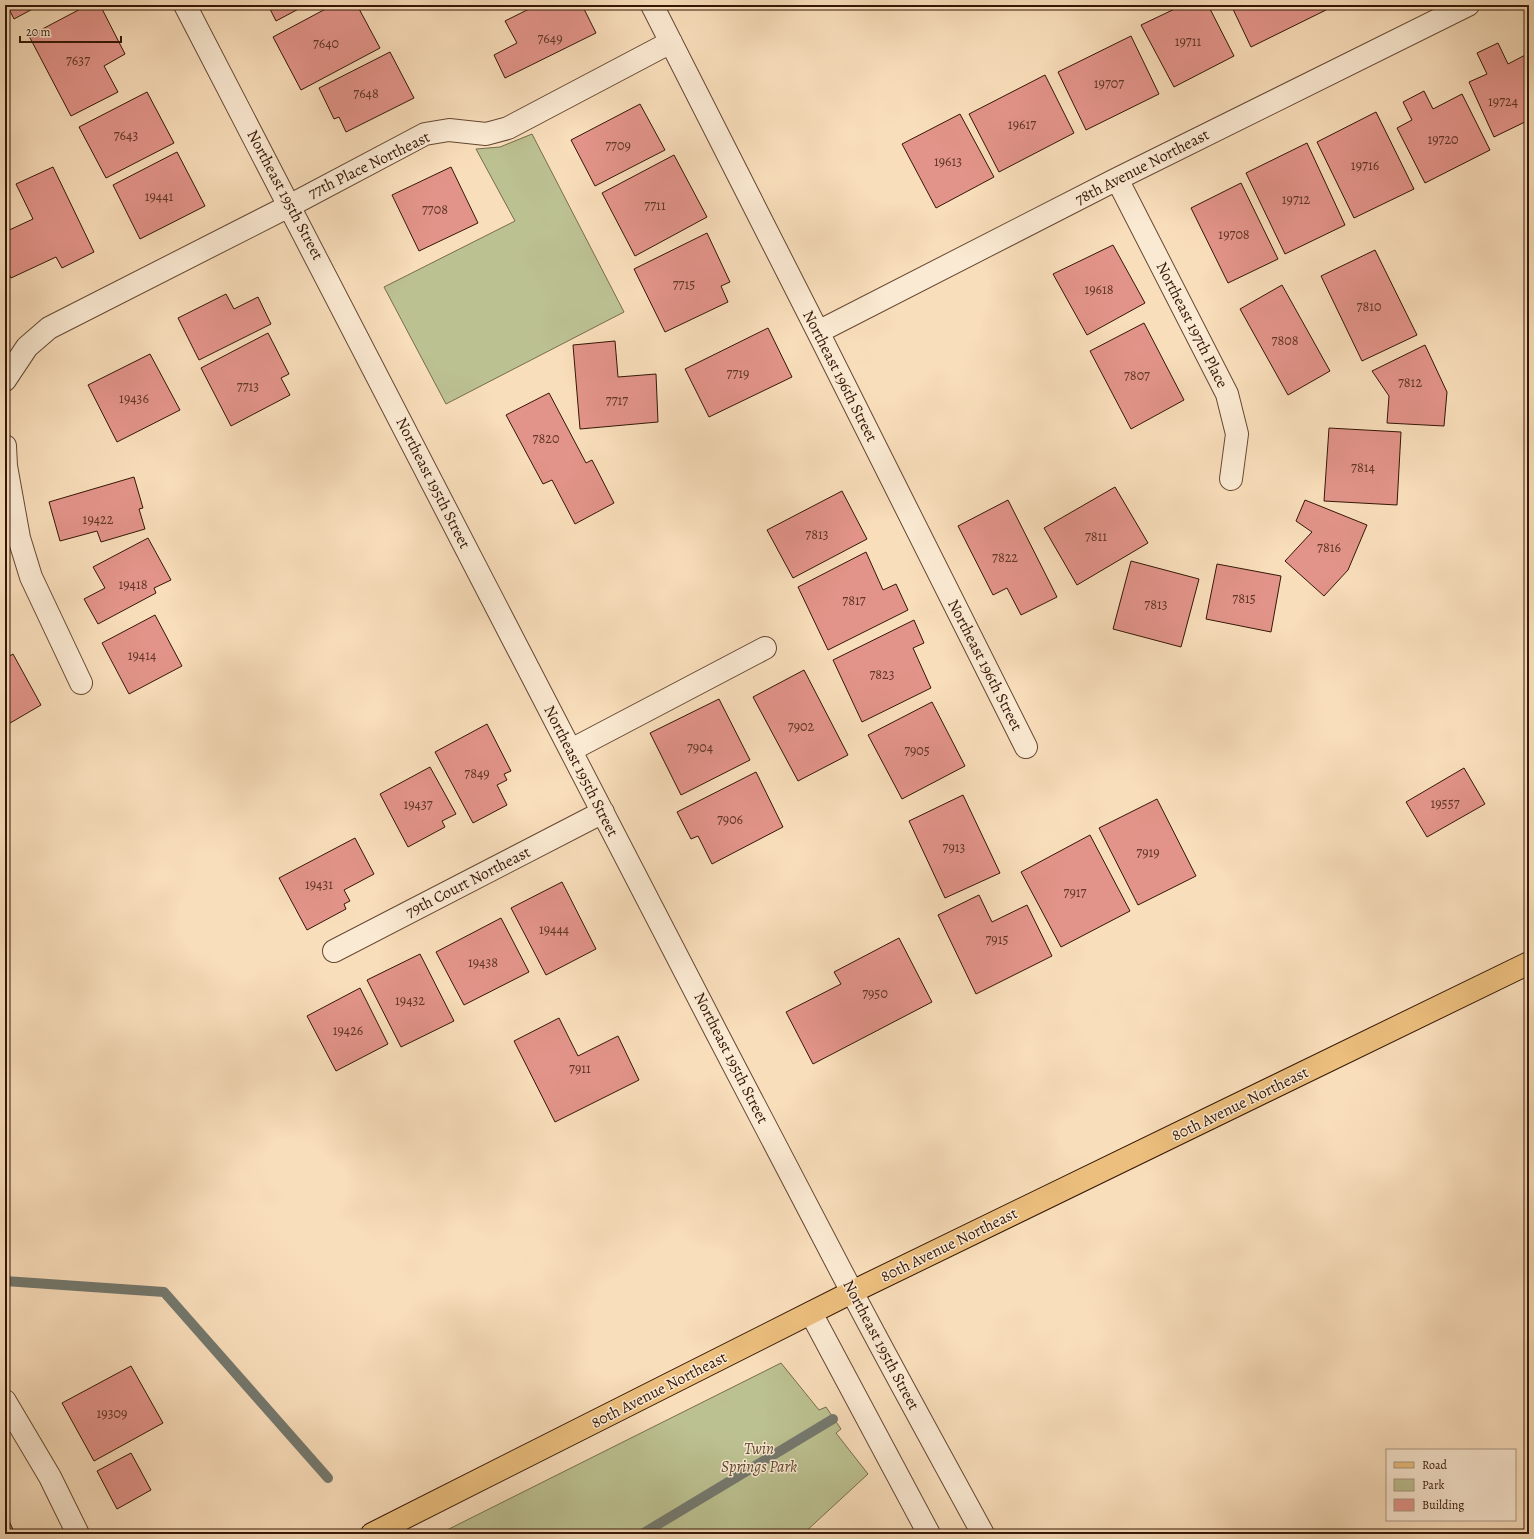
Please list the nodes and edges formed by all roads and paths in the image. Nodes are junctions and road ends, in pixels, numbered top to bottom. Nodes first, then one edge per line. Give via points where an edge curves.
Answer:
1 (185, 5) edge
2 (652, 5) edge
3 (1468, 5) edge
4 (671, 42) junction
5 (1117, 179) junction
6 (290, 205) junction
7 (818, 332) junction
8 (5, 380) edge
9 (5, 446) edge
10 (1231, 479) dead end
11 (765, 648) dead end
12 (81, 683) dead end
13 (1026, 747) dead end
14 (571, 750) junction
15 (603, 812) junction
16 (334, 951) dead end
17 (1528, 966) edge
18 (852, 1292) junction
19 (811, 1313) junction
20 (5, 1400) edge
21 (78, 1534) edge
22 (372, 1534) edge
23 (929, 1534) edge
24 (983, 1534) edge

1 - 6 street, Northeast 195th Street
2 - 4 street, Northeast 196th Street
3 - 5 street, 78th Avenue Northeast
4 - 6 street, 77th Place Northeast via 508,128 486,134 448,130 425,134
4 - 7 street, Northeast 196th Street
5 - 7 street, 78th Avenue Northeast
5 - 10 street, Northeast 197th Place via 1228,394 1237,434
6 - 8 street, 77th Place Northeast via 49,328 27,347
6 - 14 street, Northeast 195th Street
7 - 13 street, Northeast 196th Street
9 - 12 street via 6,466 19,538 31,577
11 - 14 street
14 - 15 street, Northeast 195th Street
15 - 16 street, 79th Court Northeast
15 - 18 street, Northeast 195th Street
17 - 18 main road, 80th Avenue Northeast
18 - 19 main road, 80th Avenue Northeast
18 - 24 street, Northeast 195th Street
19 - 22 main road, 80th Avenue Northeast
19 - 23 street
20 - 21 street via 50,1477

